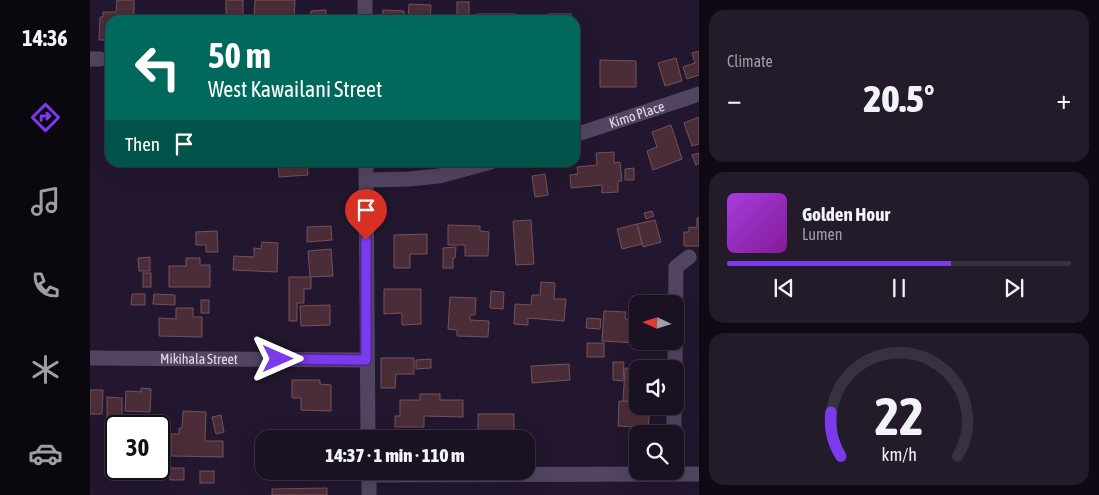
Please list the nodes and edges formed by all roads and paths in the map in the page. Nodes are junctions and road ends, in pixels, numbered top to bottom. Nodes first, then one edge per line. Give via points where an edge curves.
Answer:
1 (365, 0) edge
2 (365, 15) edge
3 (699, 94) edge
4 (580, 133) edge
5 (366, 167) edge
6 (472, 167) edge
7 (366, 180) junction
8 (689, 256) dead end
9 (90, 358) edge
10 (366, 360) junction
11 (675, 360) edge
12 (368, 430) edge
13 (535, 472) edge
14 (629, 472) edge
15 (684, 473) edge
16 (699, 474) edge
17 (369, 480) edge
18 (369, 495) edge

1 - 2 street
3 - 4 street, Kimo Place
5 - 7 street
6 - 7 street via 439,176
7 - 10 street
8 - 11 street via 676,267
9 - 10 street, Mikihala Street
10 - 12 street
13 - 14 street
15 - 16 street
17 - 18 street

